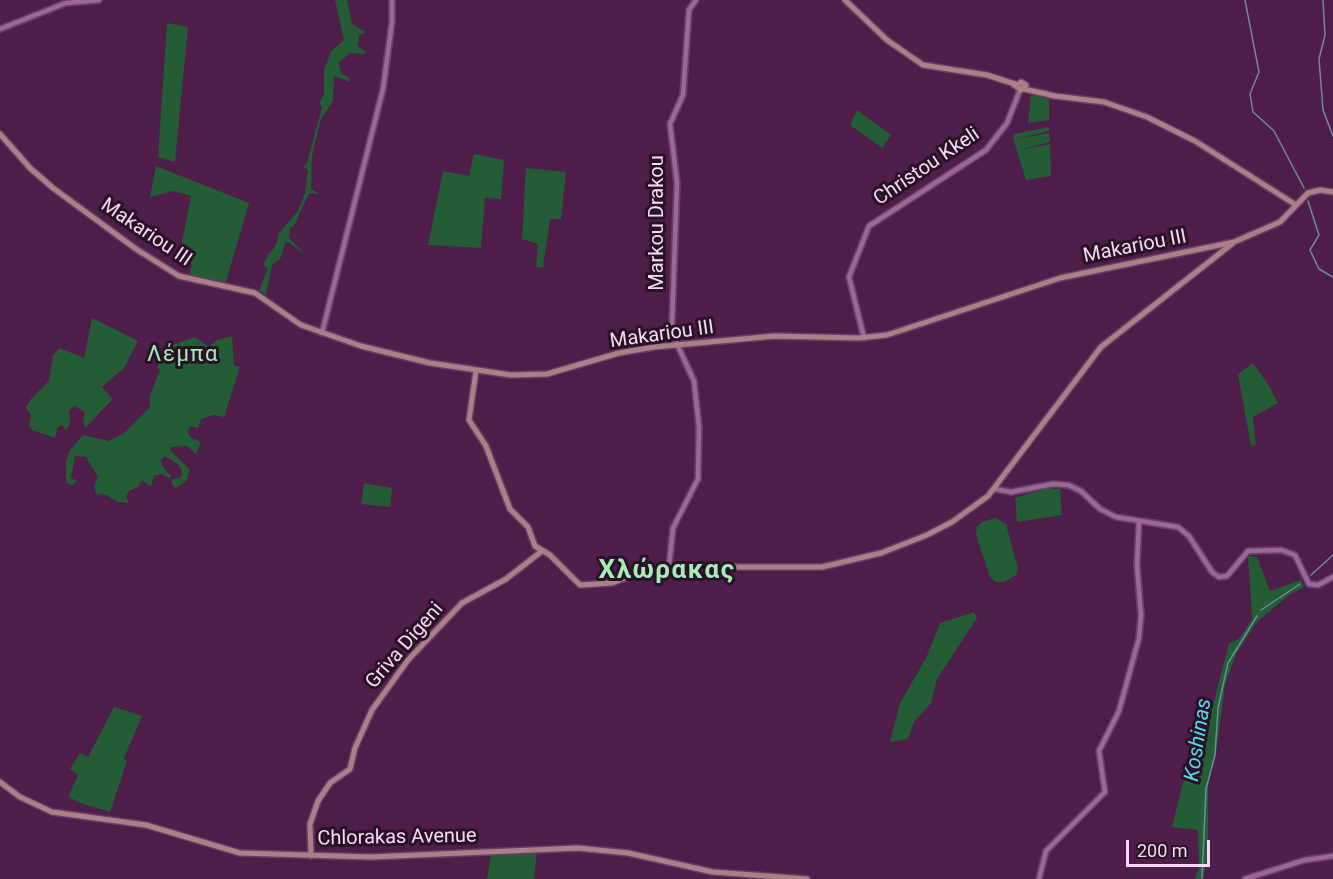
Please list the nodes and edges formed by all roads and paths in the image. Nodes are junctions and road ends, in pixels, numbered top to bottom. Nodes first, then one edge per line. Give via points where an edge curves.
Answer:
1 (99, 0) edge
2 (392, 0) edge
3 (696, 0) edge
4 (845, 0) edge
5 (0, 29) edge
6 (1022, 87) junction
7 (0, 134) edge
8 (1333, 192) edge
9 (1303, 197) junction
10 (1287, 200) junction
11 (1296, 205) junction
12 (1290, 213) junction
13 (1234, 242) junction
14 (1218, 247) junction
15 (1220, 255) junction
16 (322, 333) junction
17 (864, 338) junction
18 (677, 344) junction
19 (476, 371) junction
20 (1000, 483) junction
21 (995, 489) junction
22 (1011, 492) junction
23 (1139, 522) junction
24 (542, 551) junction
25 (669, 566) junction
26 (1333, 577) edge
27 (0, 782) edge
28 (311, 856) junction
29 (1333, 856) edge
30 (807, 879) edge
31 (1039, 879) edge
32 (1245, 879) edge

1 - 5 street via 66,3
2 - 16 street via 383,89
3 - 18 street, Markou Drakou via 689,10 682,95 670,124 676,183 672,322
4 - 6 main road via 883,37 923,65
6 - 10 main road via 1104,102 1156,121 1204,146
6 - 17 street, Christou Kkeli via 996,139 979,155 871,224 849,277
7 - 16 main road, Makariou III via 54,188 169,271 194,282 260,295 292,320
8 - 9 main road via 1318,190
9 - 10 main road
9 - 11 main road, Makariou III
10 - 11 main road
10 - 12 main road via 1292,206
11 - 12 main road, Makariou III
12 - 13 main road, Makariou III via 1270,228
13 - 14 main road, Makariou III
13 - 15 main road
14 - 15 main road
14 - 17 main road, Makariou III via 1060,278 907,330
15 - 20 main road via 1101,347
16 - 19 main road, Makariou III via 392,355
17 - 18 main road, Makariou III via 785,336
18 - 19 main road, Makariou III via 631,350 541,375
18 - 25 street, Markou Drakou via 694,381 699,427 698,478 673,528
19 - 24 main road via 470,422 486,446 510,509 528,527 533,543
20 - 21 main road
20 - 22 street
21 - 22 street
21 - 25 main road via 940,529 881,553 822,567
22 - 23 street via 1068,484 1100,509
23 - 26 street via 1182,529 1214,574 1226,577 1248,551 1281,550 1295,555 1310,584 1318,585
23 - 31 street via 1139,638 1119,711 1099,751 1105,792 1046,851
24 - 25 main road via 583,586 612,583
24 - 28 main road, Griva Digeni via 506,579 464,602 408,660 372,710 355,748 351,769 330,783 318,801 310,824
27 - 28 main road, Chlorakas Avenue via 32,804 65,815 146,825 240,853
28 - 30 main road, Chlorakas Avenue via 578,848 628,853 713,872
29 - 32 street via 1294,863

